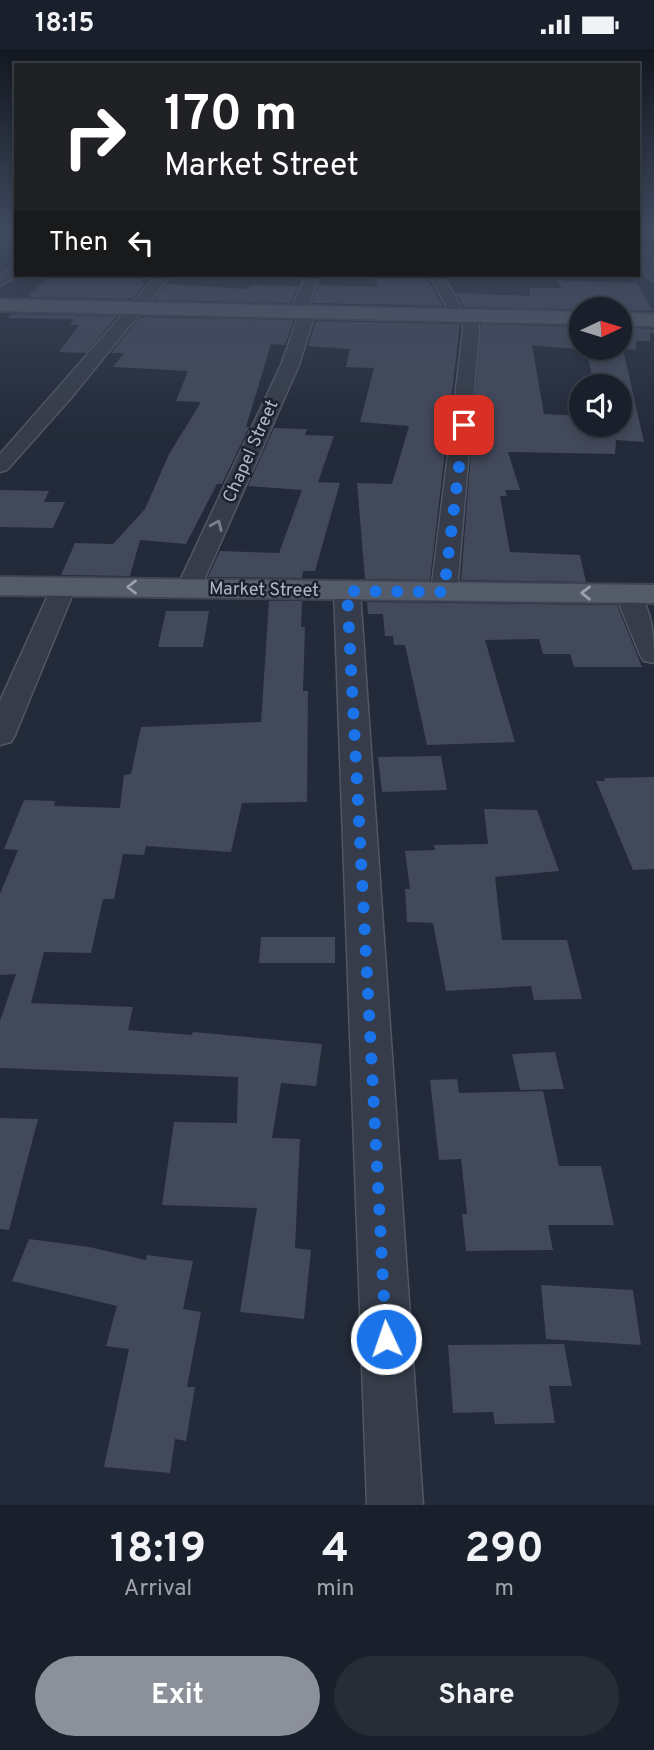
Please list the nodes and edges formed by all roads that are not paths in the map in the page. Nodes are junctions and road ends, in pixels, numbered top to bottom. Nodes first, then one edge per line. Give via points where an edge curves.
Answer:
1 (146, 299) edge
2 (303, 299) edge
3 (452, 299) edge
4 (0, 305) edge
5 (139, 309) junction
6 (303, 313) junction
7 (464, 316) junction
8 (569, 318) edge
9 (632, 319) edge
10 (654, 320) edge
11 (0, 466) edge
12 (0, 586) edge
13 (64, 586) junction
14 (189, 587) junction
15 (347, 591) junction
16 (444, 592) junction
17 (641, 594) edge
18 (654, 656) edge
19 (0, 735) edge
20 (395, 1505) edge

1 - 5 street
2 - 6 street, Chapel Street
3 - 7 street
4 - 5 main road
5 - 6 main road
5 - 11 street
6 - 7 main road
14 -> 6 street, Chapel Street via 290,365 305,320
7 - 8 main road
7 - 16 street via 471,331
9 - 10 main road
12 - 13 main road, Market Street
14 -> 13 main road, Market Street
13 - 19 street
14 - 15 main road, Market Street
15 - 16 main road, Market Street
15 - 20 street
17 -> 16 main road, Market Street
17 - 18 street

